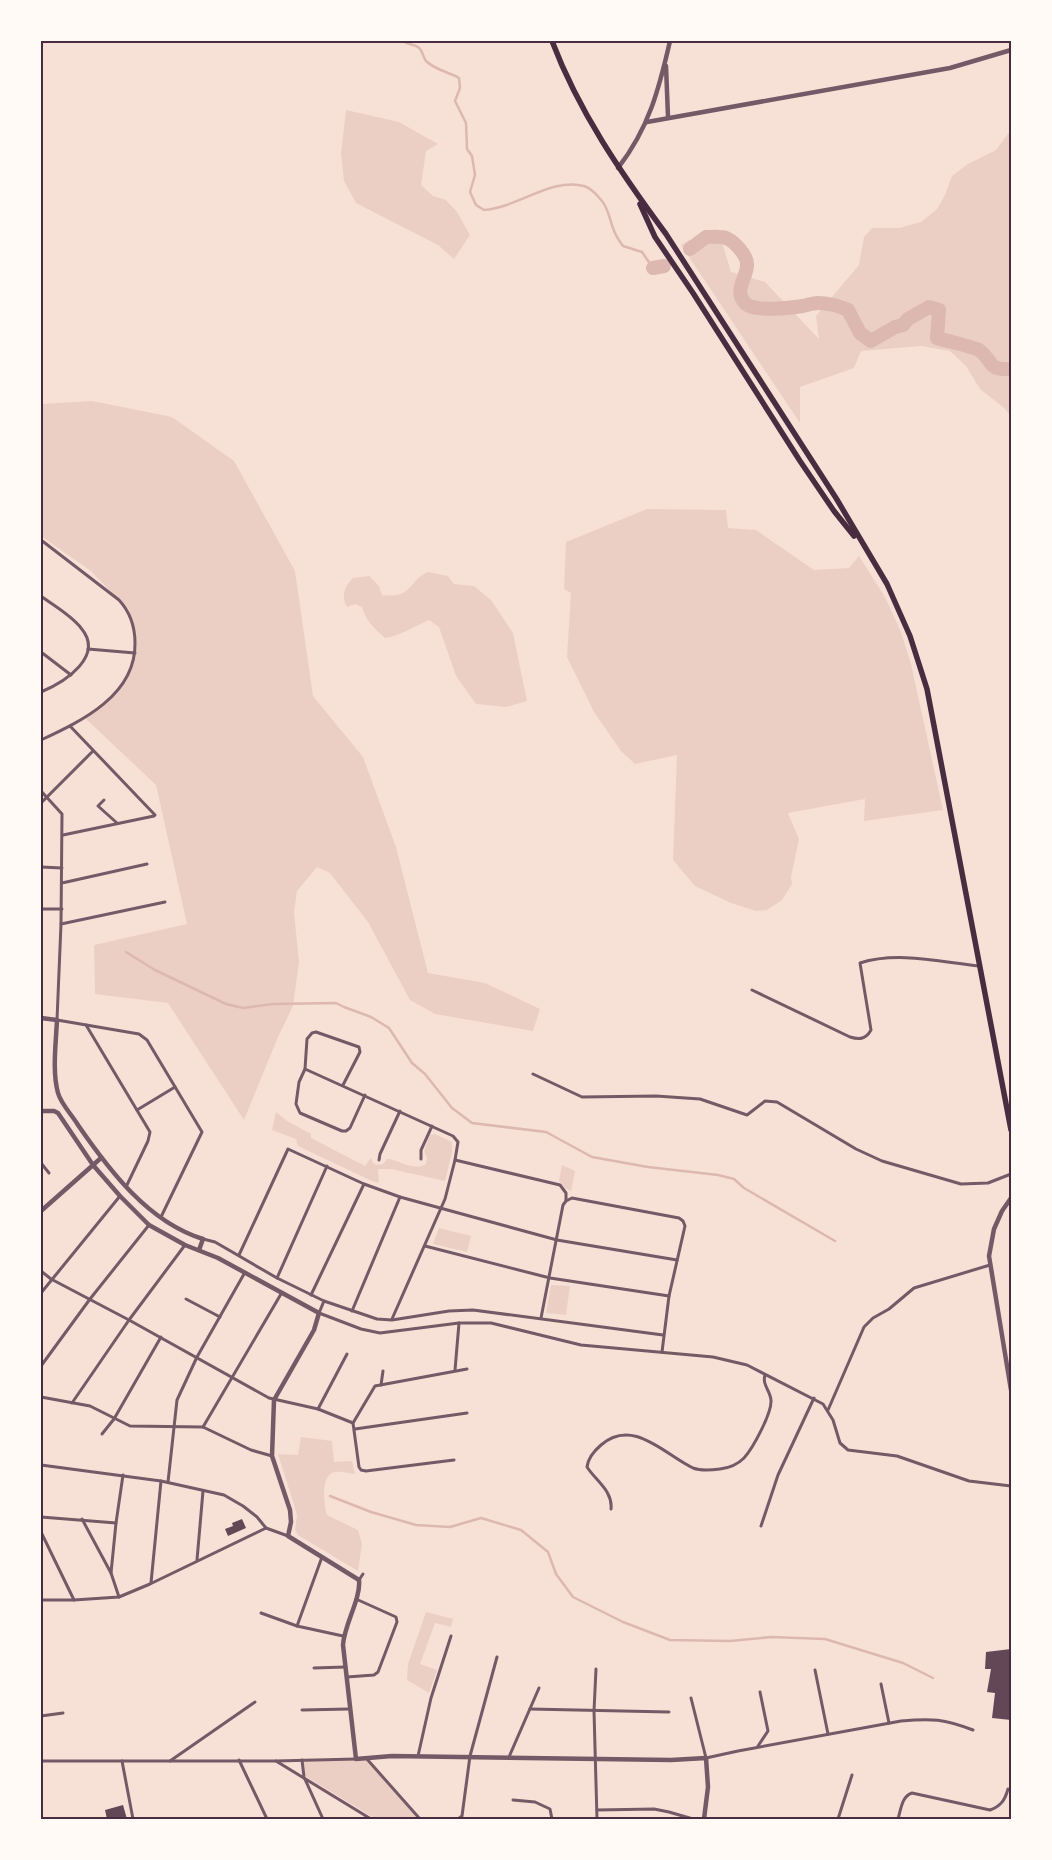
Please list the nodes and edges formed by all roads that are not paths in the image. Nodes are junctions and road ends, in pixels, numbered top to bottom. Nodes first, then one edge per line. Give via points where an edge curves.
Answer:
1 (552, 41) edge
2 (670, 41) edge
3 (1011, 50) edge
4 (666, 58) junction
5 (668, 117) junction
6 (647, 122) junction
7 (618, 168) junction
8 (636, 193) junction
9 (750, 364) junction
10 (749, 381) junction
11 (41, 540) edge
12 (864, 548) junction
13 (41, 596) edge
14 (88, 649) junction
15 (41, 652) edge
16 (135, 652) junction
17 (72, 675) junction
18 (41, 692) edge
19 (70, 726) junction
20 (41, 740) edge
21 (92, 752) junction
22 (41, 791) edge
23 (47, 797) junction
24 (104, 800) dead end
25 (41, 803) edge
26 (118, 823) junction
27 (63, 835) junction
28 (147, 864) dead end
29 (41, 867) edge
30 (62, 868) junction
31 (62, 883) junction
32 (165, 902) dead end
33 (41, 909) edge
34 (62, 910) junction
35 (61, 924) junction
36 (980, 966) junction
37 (752, 990) dead end
38 (41, 1018) edge
39 (57, 1020) junction
40 (85, 1024) junction
41 (305, 1069) junction
42 (533, 1074) dead end
43 (343, 1085) junction
44 (175, 1087) junction
45 (365, 1095) junction
46 (136, 1110) junction
47 (41, 1111) edge
48 (400, 1111) junction
49 (432, 1126) junction
50 (1011, 1130) edge
51 (101, 1158) junction
52 (379, 1160) dead end
53 (421, 1160) dead end
54 (456, 1160) junction
55 (41, 1163) edge
56 (93, 1165) junction
57 (326, 1166) junction
58 (49, 1173) dead end
59 (1011, 1174) edge
60 (364, 1184) junction
61 (126, 1186) junction
62 (120, 1196) junction
63 (400, 1197) junction
64 (1011, 1198) edge
65 (566, 1200) junction
66 (441, 1208) junction
67 (41, 1212) edge
68 (161, 1217) junction
69 (149, 1224) junction
70 (203, 1239) junction
71 (557, 1240) junction
72 (185, 1245) junction
73 (426, 1246) junction
74 (199, 1250) junction
75 (239, 1255) junction
76 (677, 1260) junction
77 (990, 1265) junction
78 (41, 1271) edge
79 (244, 1274) junction
80 (278, 1278) junction
81 (550, 1278) junction
82 (51, 1279) junction
83 (41, 1293) edge
84 (280, 1294) junction
85 (311, 1295) junction
86 (669, 1296) junction
87 (90, 1299) junction
88 (186, 1299) dead end
89 (324, 1301) junction
90 (352, 1311) junction
91 (319, 1313) junction
92 (220, 1317) junction
93 (541, 1318) junction
94 (129, 1320) junction
95 (392, 1320) junction
96 (459, 1323) junction
97 (663, 1335) junction
98 (161, 1337) junction
99 (662, 1352) junction
100 (347, 1354) dead end
101 (197, 1357) junction
102 (41, 1366) edge
103 (467, 1369) dead end
104 (455, 1370) junction
105 (383, 1371) dead end
106 (765, 1374) junction
107 (232, 1378) junction
108 (381, 1385) junction
109 (1011, 1390) edge
110 (41, 1396) edge
111 (814, 1398) junction
112 (274, 1400) junction
113 (72, 1403) junction
114 (318, 1409) junction
115 (828, 1410) junction
116 (467, 1413) dead end
117 (114, 1419) junction
118 (353, 1423) junction
119 (173, 1427) junction
120 (204, 1427) junction
121 (355, 1429) junction
122 (102, 1434) dead end
123 (272, 1456) junction
124 (454, 1460) dead end
125 (41, 1466) edge
126 (123, 1475) junction
127 (161, 1481) junction
128 (168, 1482) junction
129 (1011, 1486) edge
130 (204, 1491) junction
131 (611, 1509) dead end
132 (41, 1517) edge
133 (82, 1519) junction
134 (116, 1523) junction
135 (761, 1526) dead end
136 (266, 1528) junction
137 (41, 1532) edge
138 (288, 1536) junction
139 (322, 1556) junction
140 (196, 1561) junction
141 (111, 1573) junction
142 (363, 1574) dead end
143 (359, 1580) junction
144 (150, 1584) junction
145 (119, 1597) junction
146 (356, 1599) junction
147 (41, 1600) edge
148 (74, 1600) junction
149 (262, 1613) dead end
150 (296, 1626) junction
151 (344, 1636) junction
152 (450, 1636) dead end
153 (497, 1657) dead end
154 (345, 1667) junction
155 (314, 1668) dead end
156 (596, 1669) dead end
157 (815, 1670) dead end
158 (346, 1677) junction
159 (881, 1684) dead end
160 (539, 1688) dead end
161 (760, 1692) dead end
162 (691, 1698) dead end
163 (255, 1702) dead end
164 (350, 1709) junction
165 (530, 1709) junction
166 (302, 1710) dead end
167 (594, 1711) junction
168 (669, 1712) dead end
169 (63, 1713) dead end
170 (41, 1716) edge
171 (889, 1723) junction
172 (973, 1730) dead end
173 (828, 1734) junction
174 (758, 1747) junction
175 (418, 1756) junction
176 (470, 1756) junction
177 (509, 1757) junction
178 (366, 1758) junction
179 (706, 1758) junction
180 (356, 1759) junction
181 (595, 1759) junction
182 (240, 1760) junction
183 (302, 1760) junction
184 (41, 1761) edge
185 (122, 1761) junction
186 (169, 1761) junction
187 (276, 1761) junction
188 (852, 1775) dead end
189 (304, 1777) junction
190 (1008, 1789) dead end
191 (513, 1800) dead end
192 (597, 1810) junction
193 (133, 1819) edge
194 (267, 1819) edge
195 (324, 1819) edge
196 (371, 1819) edge
197 (420, 1819) edge
198 (458, 1819) edge
199 (552, 1819) edge
200 (597, 1819) edge
201 (693, 1819) edge
202 (704, 1819) edge
203 (838, 1819) edge
204 (898, 1819) edge

1 - 7 highway via 582,107
2 - 4 street
3 - 5 street via 950,68
4 - 5 street
4 - 6 street
5 - 6 street
6 - 7 street
7 - 8 highway
8 - 9 highway
8 - 10 highway via 655,237
9 - 10 highway
9 - 12 highway via 836,498
10 - 12 highway via 834,511
11 - 16 street via 127,608 134,628
12 - 36 highway via 896,603 924,677
13 - 14 street via 80,626 86,634
14 - 16 street
14 - 17 street
15 - 17 street
16 - 19 street via 132,666 120,688 109,700
17 - 18 street
19 - 20 street
19 - 21 street
21 - 23 street
21 - 26 street via 155,815
22 - 23 street
23 - 25 street
23 - 27 street via 62,814
24 - 26 street via 98,806
26 - 27 street
27 - 30 street
28 - 31 street
29 - 30 street
30 - 31 street
31 - 34 street
32 - 35 street
33 - 34 street
34 - 35 street
35 - 39 street
36 - 37 street via 891,958 875,958 860,963 871,1030 868,1036 860,1039
36 - 50 highway
38 - 39 street
39 - 40 street
39 - 51 street via 58,1093
40 - 44 street via 139,1034 147,1040
40 - 46 street
41 - 43 street
41 - 43 street via 307,1039 316,1032 359,1047 360,1052
41 - 45 street via 299,1082 296,1104 300,1113 308,1117 346,1131
42 - 59 street via 582,1097 700,1099 747,1115 765,1101 777,1102 882,1162 961,1184 988,1182
43 - 45 street
44 - 46 street
44 - 68 street via 202,1132
45 - 48 street
46 - 61 street via 150,1132
47 - 56 street via 58,1113
48 - 49 street
48 - 52 street
49 - 53 street via 420,1150
49 - 54 street via 456,1139 459,1146
51 - 56 street
51 - 61 street
54 - 65 street via 560,1185 566,1193
54 - 66 street
55 - 58 street
56 - 62 street
56 - 67 street
57 - 60 street
57 - 75 street via 288,1149
57 - 80 street
60 - 63 street
60 - 85 street
61 - 68 street
62 - 69 street
62 - 82 street
63 - 66 street
63 - 90 street
64 - 77 street via 994,1229
65 - 71 street
65 - 76 street via 572,1198 679,1218 685,1226
66 - 71 street
66 - 73 street
68 - 70 street via 180,1230
69 - 72 street
69 - 87 street
70 - 74 street
70 - 75 street via 216,1242
71 - 76 street
71 - 81 street
72 - 74 street
72 - 94 street
73 - 81 street
73 - 95 street
74 - 79 street
75 - 80 street
76 - 86 street
77 - 109 street
77 - 115 street via 914,1288 890,1309 873,1318 864,1327
78 - 82 street
79 - 84 street
79 - 92 street
80 - 85 street
81 - 86 street
81 - 93 street
82 - 83 street
82 - 87 street
84 - 91 street
84 - 107 street
85 - 89 street
86 - 97 street
87 - 94 street
87 - 102 street
88 - 92 street
89 - 90 street
89 - 91 street
90 - 95 street
91 - 96 street via 380,1333
91 - 112 street via 314,1330
92 - 101 street
93 - 95 street via 473,1310
93 - 97 street
94 - 98 street
94 - 113 street
96 - 99 street via 491,1323 581,1345
96 - 104 street
97 - 99 street
98 - 101 street
98 - 117 street
99 - 106 street via 713,1357 747,1365
100 - 114 street
101 - 107 street
101 - 119 street via 177,1400
103 - 104 street
104 - 108 street
105 - 108 street
106 - 111 street
106 - 131 street via 770,1409 748,1452 736,1464 714,1469 694,1468 636,1436 617,1436 602,1444 590,1457 587,1467 608,1494
107 - 112 street
107 - 120 street
108 - 118 street via 375,1386
110 - 113 street
111 - 115 street
111 - 135 street via 778,1475
112 - 114 street
112 - 123 street
113 - 117 street via 90,1406
114 - 118 street
115 - 129 street via 840,1443 848,1450 897,1456 969,1481
116 - 121 street
117 - 119 street via 130,1426
117 - 122 street
118 - 121 street
119 - 120 street
119 - 128 street
120 - 123 street via 251,1450
121 - 124 street via 361,1470
123 - 138 street via 290,1510
125 - 126 street
126 - 127 street
126 - 134 street
127 - 128 street
127 - 144 street
128 - 130 street
130 - 136 street via 224,1495 243,1506
130 - 140 street
132 - 133 street
133 - 134 street
133 - 141 street
134 - 141 street
136 - 138 street
136 - 140 street
137 - 148 street
138 - 139 street
139 - 143 street
139 - 150 street
140 - 144 street
141 - 145 street
142 - 143 street
143 - 146 street
144 - 145 street
145 - 148 street
146 - 151 street
146 - 158 street via 396,1617 397,1622 378,1672
147 - 148 street
149 - 150 street
150 - 151 street
151 - 154 street
152 - 175 street
153 - 176 street
154 - 155 street
154 - 158 street
156 - 167 street
157 - 173 street
158 - 164 street
159 - 171 street
160 - 165 street
161 - 174 street via 768,1731
162 - 179 street
163 - 186 street
164 - 166 street
164 - 180 street
165 - 167 street
165 - 177 street
167 - 168 street
167 - 181 street
169 - 170 street
171 - 172 street via 928,1719 951,1722
171 - 173 street
173 - 174 street
174 - 179 street
175 - 176 street
175 - 178 street
176 - 177 street
176 - 198 street via 462,1816
177 - 181 street
178 - 180 street
178 - 197 street
179 - 181 street
179 - 202 street via 708,1787
180 - 183 street
181 - 192 street
182 - 186 street
182 - 187 street
182 - 194 street
183 - 187 street
183 - 189 street
184 - 185 street
185 - 186 street
185 - 193 street
187 - 189 street
188 - 203 street
189 - 195 street
189 - 196 street
190 - 204 street via 1001,1804 990,1810 912,1793 904,1799
191 - 199 street via 544,1805 550,1809
192 - 200 street
192 - 201 street via 654,1810

